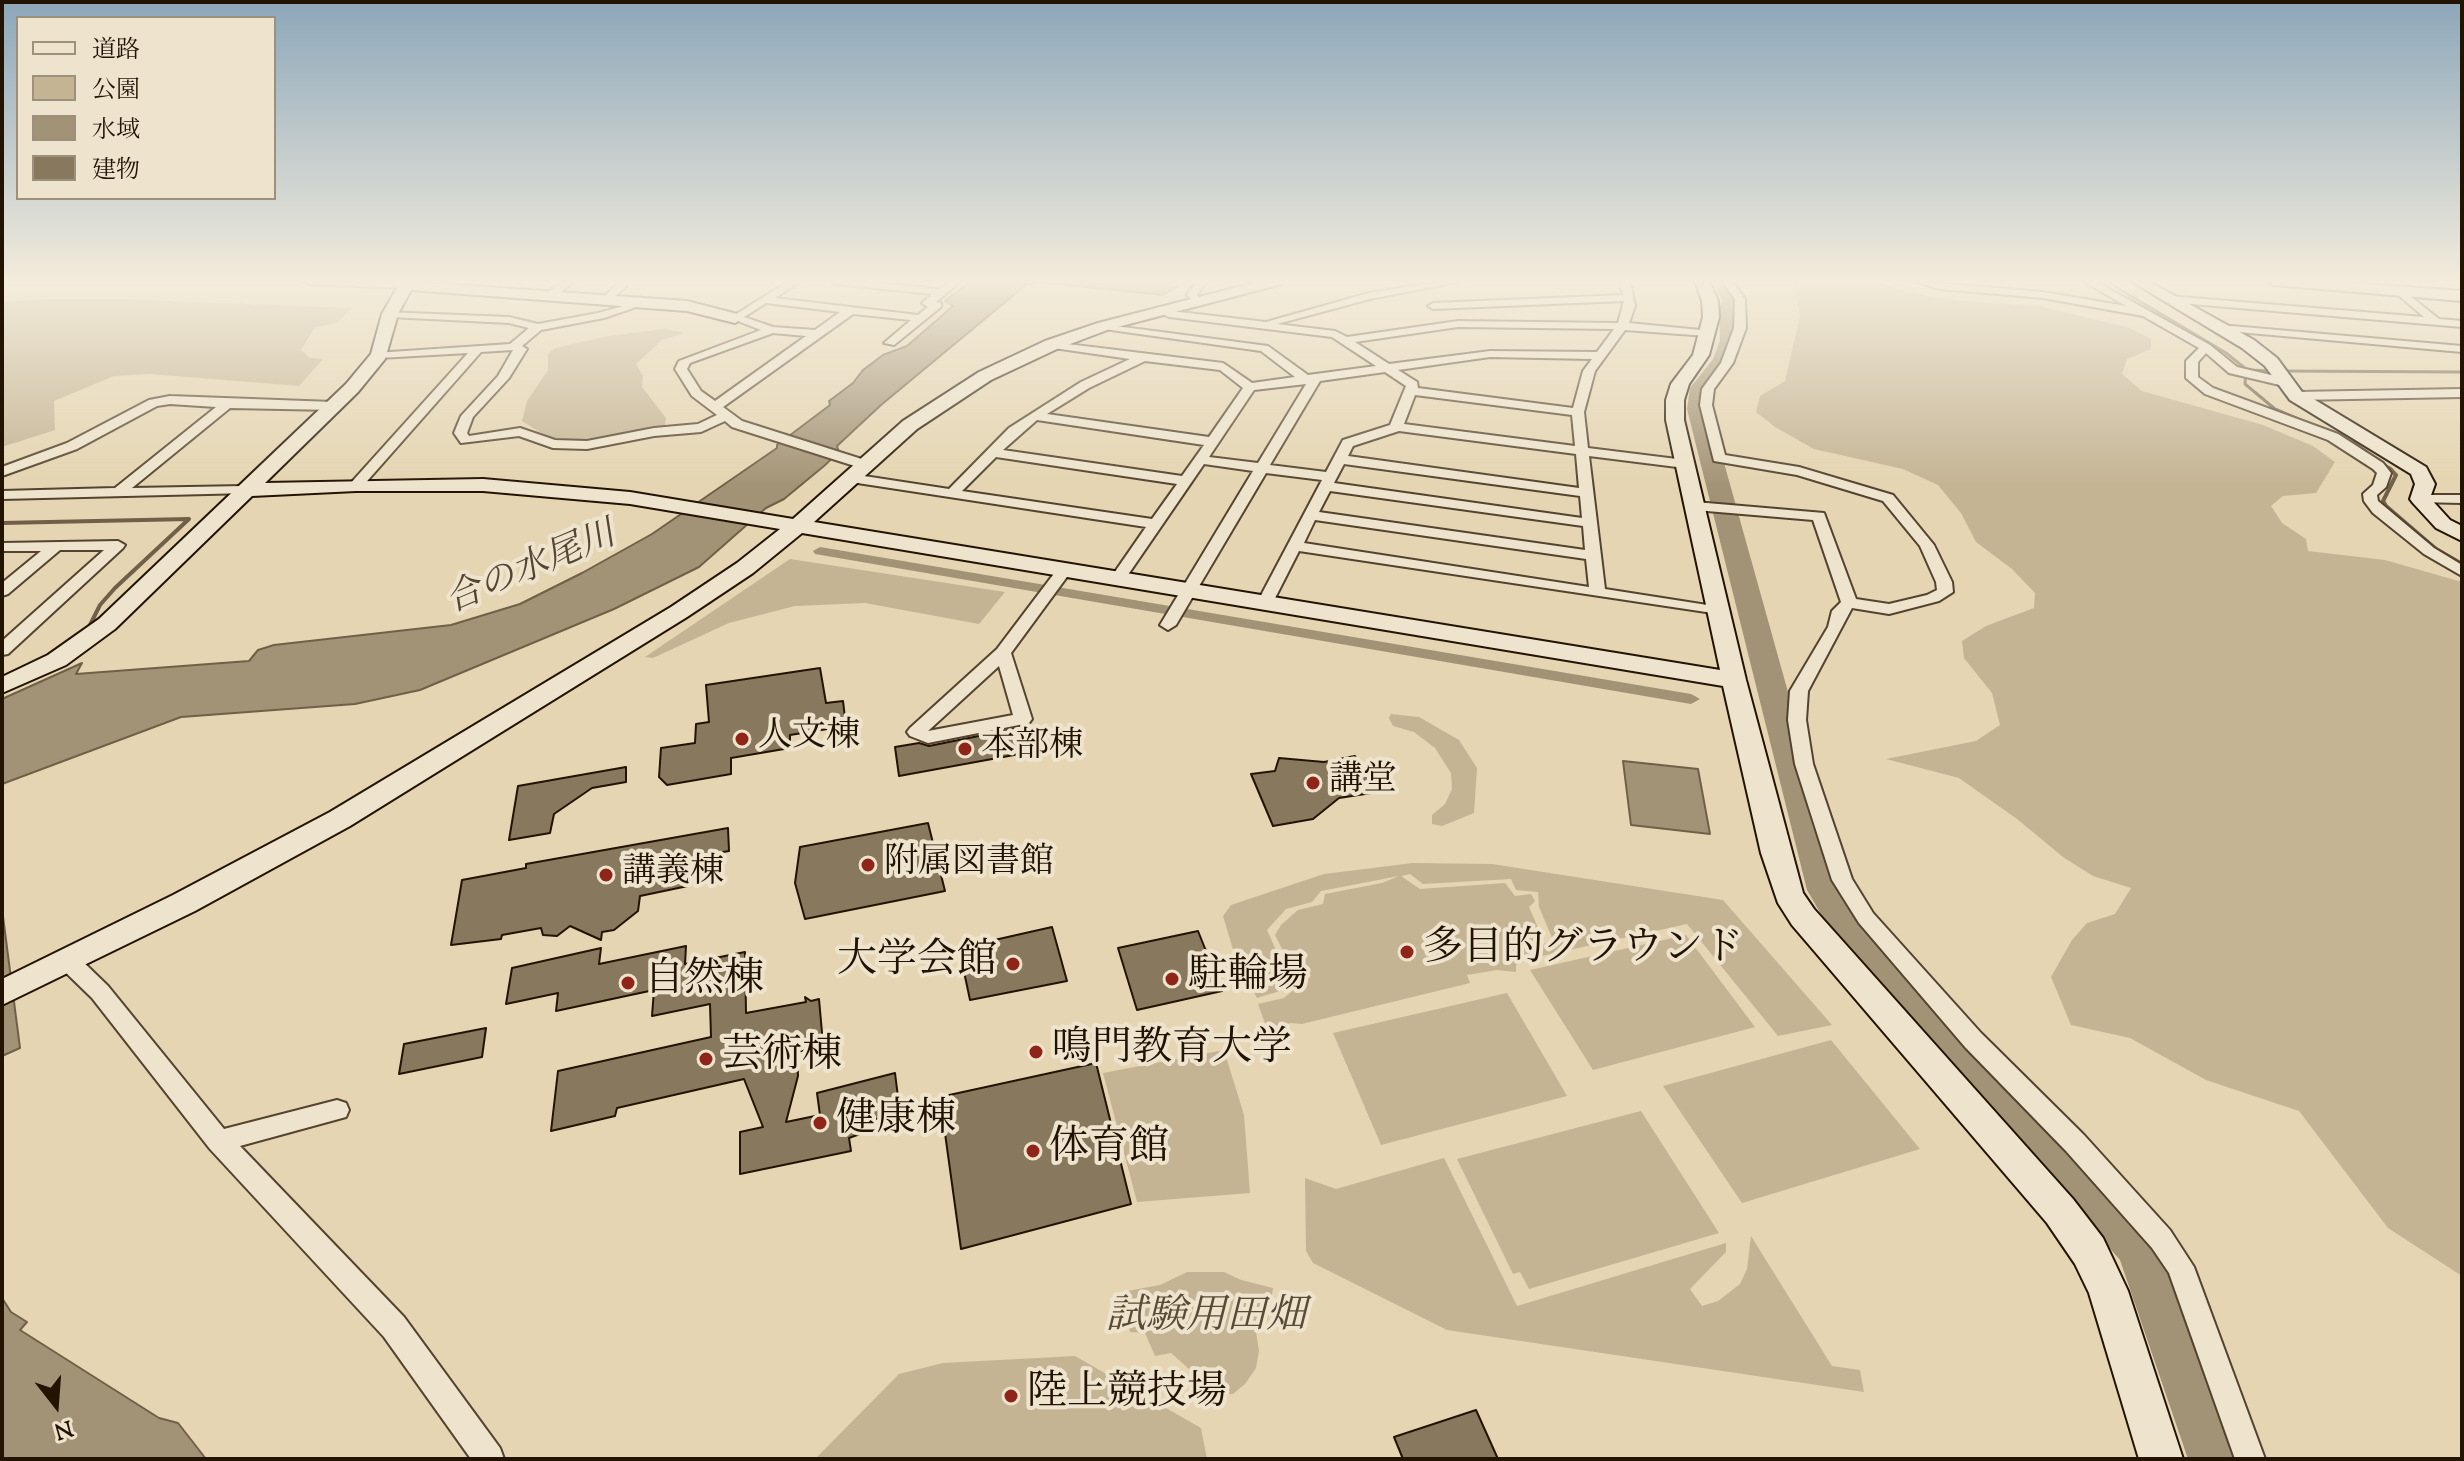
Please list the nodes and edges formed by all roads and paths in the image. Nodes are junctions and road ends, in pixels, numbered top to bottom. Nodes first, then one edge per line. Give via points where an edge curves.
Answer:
1 (381, 349) edge
2 (475, 349) edge
3 (478, 349) edge
4 (521, 349) edge
5 (721, 349) edge
6 (798, 349) edge
7 (1043, 349) edge
8 (1083, 349) edge
9 (1197, 349) edge
10 (1266, 349) edge
11 (1360, 349) edge
12 (1605, 349) edge
13 (1703, 349) edge
14 (1732, 349) edge
15 (2204, 349) edge
16 (2209, 349) edge
17 (2253, 349) edge
18 (379, 355) junction
19 (1600, 356) junction
20 (1143, 357) junction
21 (1187, 362) junction
22 (1388, 368) junction
23 (1310, 379) junction
24 (2284, 380) junction
25 (1250, 387) junction
26 (1410, 391) junction
27 (2462, 393) edge
28 (227, 404) junction
29 (333, 406) junction
30 (720, 411) junction
31 (1578, 412) junction
32 (1035, 416) junction
33 (1396, 427) junction
34 (1213, 442) junction
35 (1583, 451) junction
36 (992, 452) junction
37 (1340, 459) junction
38 (1201, 460) junction
39 (1685, 464) junction
40 (853, 467) junction
41 (1264, 468) junction
42 (2, 470) edge
43 (1186, 481) junction
44 (1328, 482) junction
45 (356, 485) junction
46 (244, 490) junction
47 (118, 493) junction
48 (952, 493) junction
49 (1586, 493) junction
50 (2, 495) edge
51 (2420, 499) junction
52 (2462, 499) edge
53 (1706, 507) junction
54 (1311, 515) junction
55 (1589, 523) junction
56 (1155, 524) junction
57 (797, 526) junction
58 (2462, 535) edge
59 (56, 546) junction
60 (1295, 546) junction
61 (2, 547) edge
62 (1593, 556) junction
63 (2462, 571) edge
64 (1118, 579) junction
65 (1054, 584) junction
66 (2, 591) edge
67 (1597, 592) junction
68 (1186, 596) junction
69 (1265, 603) junction
70 (1849, 603) junction
71 (1720, 612) junction
72 (1170, 622) dead end
73 (2, 650) edge
74 (1003, 653) junction
75 (9, 678) edge
76 (1734, 680) junction
77 (67, 960) junction
78 (9, 990) edge
79 (337, 1110) dead end
80 (219, 1141) junction
81 (489, 1459) edge
82 (2161, 1459) edge
83 (2250, 1459) edge

1 - 18 street
2 - 18 street
3 - 45 street
4 - 30 street via 503,378 467,416 460,433 466,440 520,432 553,444 587,445 701,428
5 - 30 street via 681,364 696,393
6 - 30 street
7 - 40 street via 953,395
8 - 20 street
9 - 21 street
10 - 23 street
11 - 22 street
12 - 19 street
13 - 39 street via 1675,400
14 - 70 street via 1708,389 1706,405 1719,458 1799,471 1877,493 1899,510 1939,567 1945,592 1933,598 1889,609
15 - 63 street via 2192,361 2192,378 2209,391 2333,437 2378,466 2384,473 2370,494 2378,510
16 - 24 street via 2237,371
17 - 24 street
18 - 29 street
19 - 22 street via 1490,354
19 - 31 street via 1589,371
20 - 21 street
20 - 32 street
21 - 25 street via 1223,367
22 - 23 street
22 - 26 street via 1413,385
23 - 25 street
23 - 41 street
24 - 27 street
24 - 51 street via 2419,471 2425,484
25 - 34 street
26 - 31 street
26 - 33 street
28 - 29 street
28 - 42 street via 140,402
28 - 47 street
29 - 46 street
30 - 40 street
31 - 35 street
32 - 34 street
32 - 36 street
33 - 35 street
33 - 37 street via 1348,443
34 - 38 street
35 - 39 street
35 - 49 street
36 - 43 street
36 - 48 street
37 - 44 street
37 - 49 street
38 - 41 street
38 - 43 street
39 - 53 street
40 - 48 street
40 - 57 street
41 - 44 street
41 - 68 street
43 - 56 street
44 - 54 street
44 - 55 street
45 - 46 street
45 - 57 street via 550,489
46 - 47 street
46 - 75 street via 107,624 75,649
47 - 50 street
48 - 56 street
49 - 55 street
51 - 52 street
51 - 58 street via 2443,524
53 - 70 street via 1819,516
53 - 71 street
54 - 60 street
54 - 62 street
55 - 62 street
56 - 64 street
57 - 65 street
57 - 77 street via 679,612 340,819
59 - 61 street
59 - 66 street
59 - 73 street via 118,545
60 - 67 street
60 - 69 street
62 - 67 street
64 - 65 street
64 - 68 street
65 - 74 street
67 - 71 street
68 - 69 street
68 - 72 street
69 - 76 street
70 - 83 street via 1799,691 1797,720 1804,764 1842,880 1866,918 1963,1029 2161,1239 2180,1267
71 - 76 street
74 - 74 street via 1023,719 928,737 916,732
76 - 82 street via 1789,895 2089,1251 2108,1291
77 - 78 street
77 - 80 street via 100,992
79 - 80 street
80 - 81 street via 394,1327

